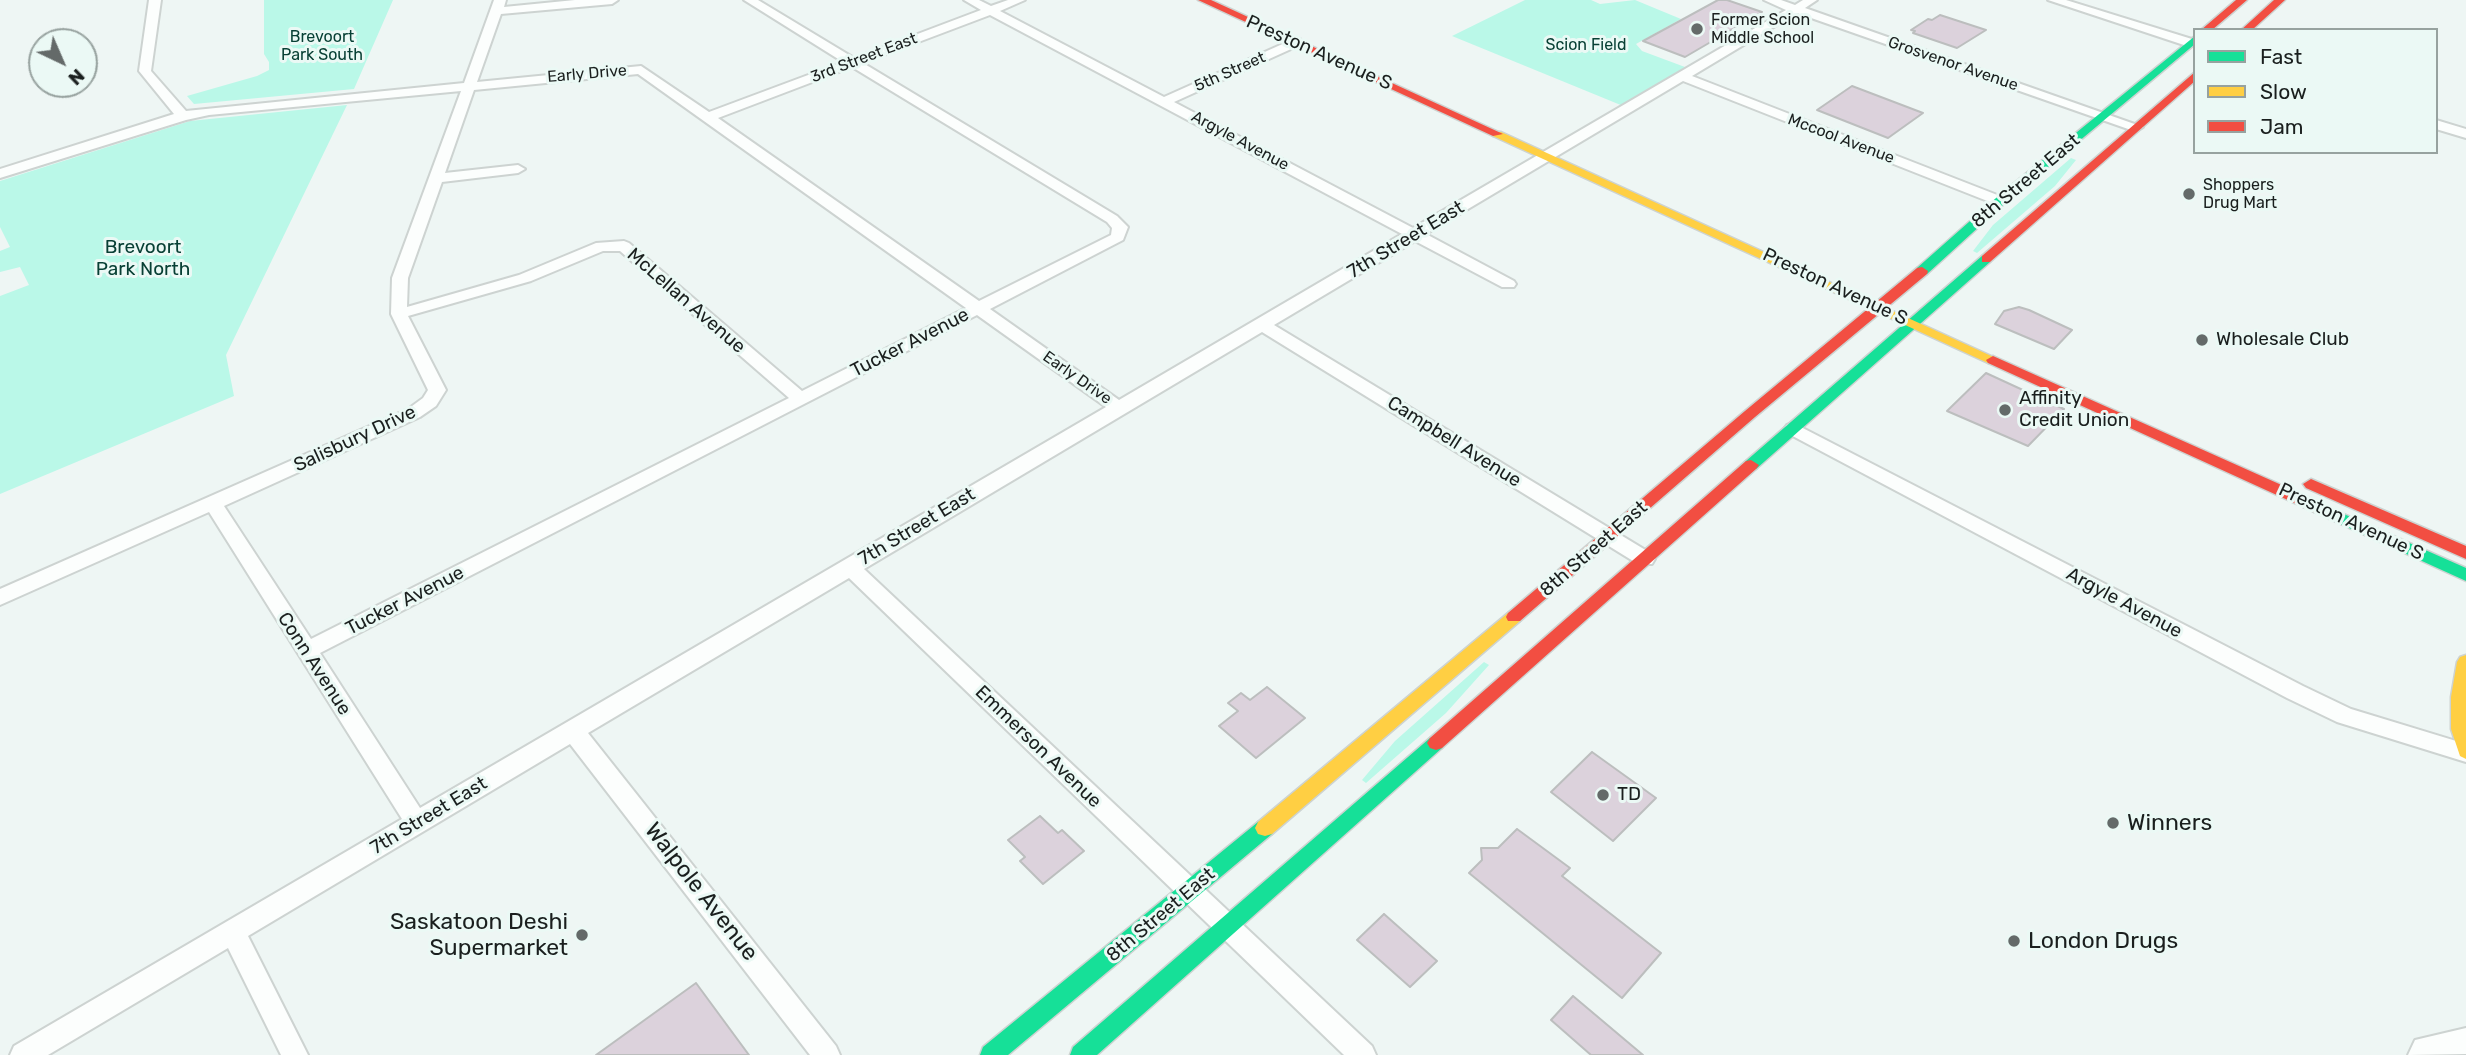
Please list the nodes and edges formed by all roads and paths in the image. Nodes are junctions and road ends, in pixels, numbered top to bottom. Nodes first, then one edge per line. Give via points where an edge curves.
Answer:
1 (155, 0) edge
2 (612, 0) edge
3 (751, 0) edge
4 (970, 0) edge
5 (1019, 0) edge
6 (1203, 0) edge
7 (1234, 0) edge
8 (1770, 0) edge
9 (1811, 0) edge
10 (2054, 0) edge
11 (2242, 0) edge
12 (2280, 0) edge
13 (498, 5) edge
14 (1797, 9) junction
15 (991, 11) junction
16 (2208, 28) edge
17 (2248, 28) edge
18 (1296, 42) junction
19 (2193, 42) edge
20 (853, 63) junction
21 (1682, 76) junction
22 (2191, 79) edge
23 (470, 85) junction
24 (1164, 102) junction
25 (183, 116) junction
26 (2104, 116) junction
27 (709, 117) junction
28 (2438, 125) edge
29 (2137, 127) junction
30 (2466, 134) edge
31 (1555, 152) junction
32 (518, 169) dead end
33 (0, 174) edge
34 (436, 177) junction
35 (2000, 201) junction
36 (1754, 233) dead end
37 (1415, 234) junction
38 (1508, 284) dead end
39 (1873, 286) dead end
40 (1911, 303) junction
41 (1881, 307) junction
42 (978, 308) junction
43 (399, 314) junction
44 (1945, 319) dead end
45 (1913, 323) junction
46 (1263, 325) junction
47 (801, 399) junction
48 (1119, 408) junction
49 (1793, 429) junction
50 (2301, 480) dead end
51 (213, 504) junction
52 (1609, 537) junction
53 (2466, 553) edge
54 (1645, 559) junction
55 (850, 567) junction
56 (2466, 575) edge
57 (0, 597) edge
58 (306, 651) junction
59 (2465, 666) edge
60 (573, 731) junction
61 (2466, 752) edge
62 (416, 823) junction
63 (1190, 891) junction
64 (1227, 926) junction
65 (233, 931) junction
66 (2466, 1041) edge
67 (23, 1055) edge
68 (295, 1055) edge
69 (827, 1055) edge
70 (990, 1055) edge
71 (1081, 1055) edge
72 (1363, 1055) edge
73 (2421, 1055) edge

1 - 25 street via 145,71
2 - 13 street
3 - 20 street, Tucker Avenue
4 - 15 street, Argyle Avenue
5 - 15 street, 3rd Street East
6 - 18 main road, Preston Avenue S
7 - 31 main road, Preston Avenue S
8 - 14 street, Grosvenor Avenue
9 - 14 street, 7th Street East
10 - 19 street
11 - 16 main road
12 - 17 main road
13 - 23 street, Salisbury Drive
14 - 21 street, 7th Street East
14 - 26 street, Grosvenor Avenue
15 - 20 street, 3rd Street East
15 - 24 street, Argyle Avenue
18 - 24 street, 5th Street
18 - 31 main road, Preston Avenue S
19 - 26 main road, 8th Street East
20 - 27 street, 3rd Street East
20 - 42 street, Tucker Avenue via 1120,227 1118,237
21 - 31 street, 7th Street East
21 - 35 street, Mccool Avenue
22 - 29 main road, 8th Street East
23 - 25 street, Early Drive
23 - 27 street, Early Drive via 641,70
23 - 34 street, Salisbury Drive
24 - 37 street, Argyle Avenue
25 - 33 street, Early Drive
26 - 29 street, Grosvenor Avenue
26 - 35 main road, 8th Street East
27 - 42 street, Early Drive
28 - 30 street
29 - 40 main road, 8th Street East
31 - 36 main road, Preston Avenue S
31 - 37 street, 7th Street East
31 - 41 main road, Preston Avenue S
32 - 34 street
34 - 43 street, Salisbury Drive via 400,278
35 - 40 main road, 8th Street East
37 - 38 street, Argyle Avenue
37 - 46 street, 7th Street East
39 - 40 main road, Preston Avenue S
40 - 41 main road, 8th Street East
40 - 44 main road, Preston Avenue S
40 - 45 main road, 8th Street East
41 - 45 main road, Preston Avenue S
41 - 52 main road, 8th Street East
42 - 47 street, Tucker Avenue
42 - 48 street, Early Drive
43 - 47 street, McLellan Avenue via 525,278 601,246 624,246
43 - 51 street, Salisbury Drive via 436,390 430,402
45 - 49 main road, 8th Street East
45 - 56 main road, Preston Avenue S
46 - 48 street, 7th Street East
46 - 52 street, Campbell Avenue
47 - 58 street, Tucker Avenue
48 - 55 street, 7th Street East
49 - 54 main road, 8th Street East
49 - 61 street, Argyle Avenue via 2345,716
50 - 53 main road, Preston Avenue S
51 - 57 street, Salisbury Drive
51 - 58 street, Conn Avenue
52 - 54 street, Campbell Avenue
52 - 63 main road, 8th Street East
54 - 64 main road, 8th Street East
55 - 60 street, 7th Street East
55 - 63 street, Emmerson Avenue
58 - 62 street, Conn Avenue
59 - 61 main road via 2460,729
60 - 62 street, 7th Street East
60 - 69 street, Walpole Avenue
62 - 65 street, 7th Street East
63 - 64 street, Emmerson Avenue
63 - 70 main road, 8th Street East
64 - 71 main road, 8th Street East
64 - 72 street, Emmerson Avenue
65 - 67 street, 7th Street East
65 - 68 street
66 - 73 street via 2424,1049

